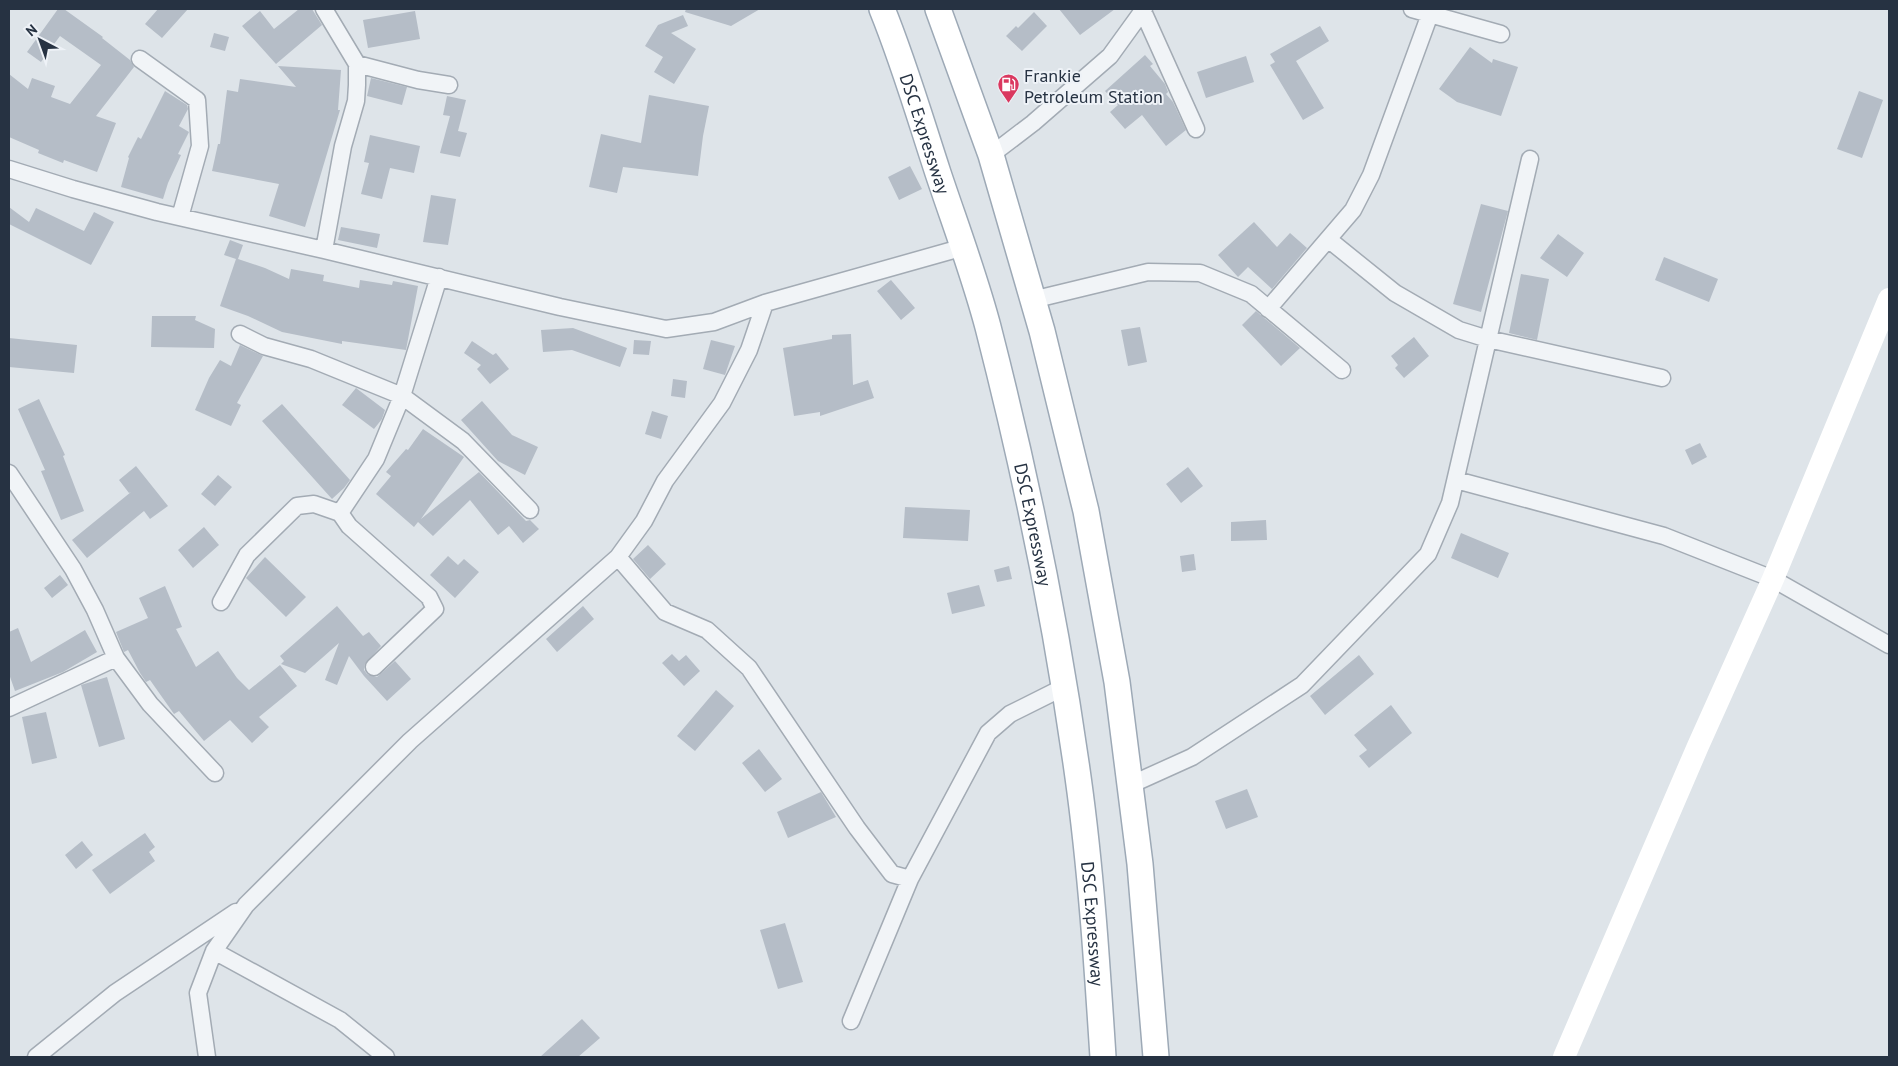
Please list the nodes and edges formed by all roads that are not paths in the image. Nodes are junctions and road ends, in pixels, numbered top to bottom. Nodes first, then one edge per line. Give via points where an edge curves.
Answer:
1 (324, 9) edge
2 (882, 9) edge
3 (938, 9) edge
4 (1143, 9) edge
5 (1412, 9) edge
6 (1430, 14) junction
7 (1502, 34) dead end
8 (140, 59) dead end
9 (357, 64) junction
10 (449, 86) dead end
11 (1196, 129) dead end
12 (991, 155) junction
13 (1530, 159) dead end
14 (9, 169) edge
15 (180, 217) junction
16 (1328, 239) junction
17 (964, 247) junction
18 (324, 250) junction
19 (439, 277) junction
20 (1889, 299) edge
21 (1032, 300) junction
22 (765, 303) junction
23 (1268, 309) junction
24 (240, 334) dead end
25 (1488, 338) junction
26 (1342, 370) dead end
27 (1662, 378) dead end
28 (402, 396) junction
29 (9, 473) edge
30 (1456, 480) junction
31 (530, 510) dead end
32 (340, 513) junction
33 (618, 557) junction
34 (1773, 579) junction
35 (222, 602) dead end
36 (1889, 645) edge
37 (116, 658) junction
38 (374, 667) dead end
39 (1064, 687) junction
40 (9, 708) edge
41 (215, 773) dead end
42 (1130, 785) junction
43 (910, 879) junction
44 (246, 905) junction
45 (214, 951) junction
46 (851, 1021) dead end
47 (36, 1057) edge
48 (208, 1057) edge
49 (386, 1057) edge
50 (1103, 1057) edge
51 (1156, 1057) edge
52 (1564, 1057) edge

1 - 9 street
2 - 17 main road, DSC Expressway
3 - 12 main road
4 - 11 street
4 - 12 street via 1110,56
5 - 6 street
6 - 7 street
6 - 16 street via 1371,175 1353,210
8 - 15 street via 197,100 200,146
9 - 10 street
9 - 18 street via 356,101 343,146
12 - 21 main road
13 - 25 street
14 - 15 street
15 - 18 street
16 - 23 street
16 - 25 street via 1395,292 1459,330
17 - 22 street
17 - 39 main road, DSC Expressway via 988,326 1046,579
18 - 19 street
19 - 22 street via 666,329 714,322
19 - 28 street
20 - 34 street
21 - 23 street via 1148,272 1200,273 1251,294
21 - 42 main road via 1086,511 1117,682
22 - 33 street via 749,350 722,403 665,481 644,521
23 - 26 street
24 - 28 street via 264,346 311,359
25 - 27 street
25 - 30 street
28 - 31 street via 463,441
28 - 32 street via 376,459
29 - 37 street via 73,568
30 - 34 street via 1664,536
30 - 42 street via 1450,503 1428,554 1302,685 1192,757
32 - 35 street via 314,504 298,506 247,555
32 - 38 street via 350,526 429,597 435,609
33 - 43 street via 665,612 707,630 749,668 892,874
33 - 44 street via 410,741
34 - 36 street
34 - 52 street
37 - 40 street
37 - 41 street via 150,704
39 - 43 street via 1010,714 988,733
39 - 50 main road, DSC Expressway via 1078,780
42 - 51 main road
43 - 46 street
44 - 45 street
44 - 47 street via 115,993
45 - 48 street via 198,993
45 - 49 street via 340,1020

